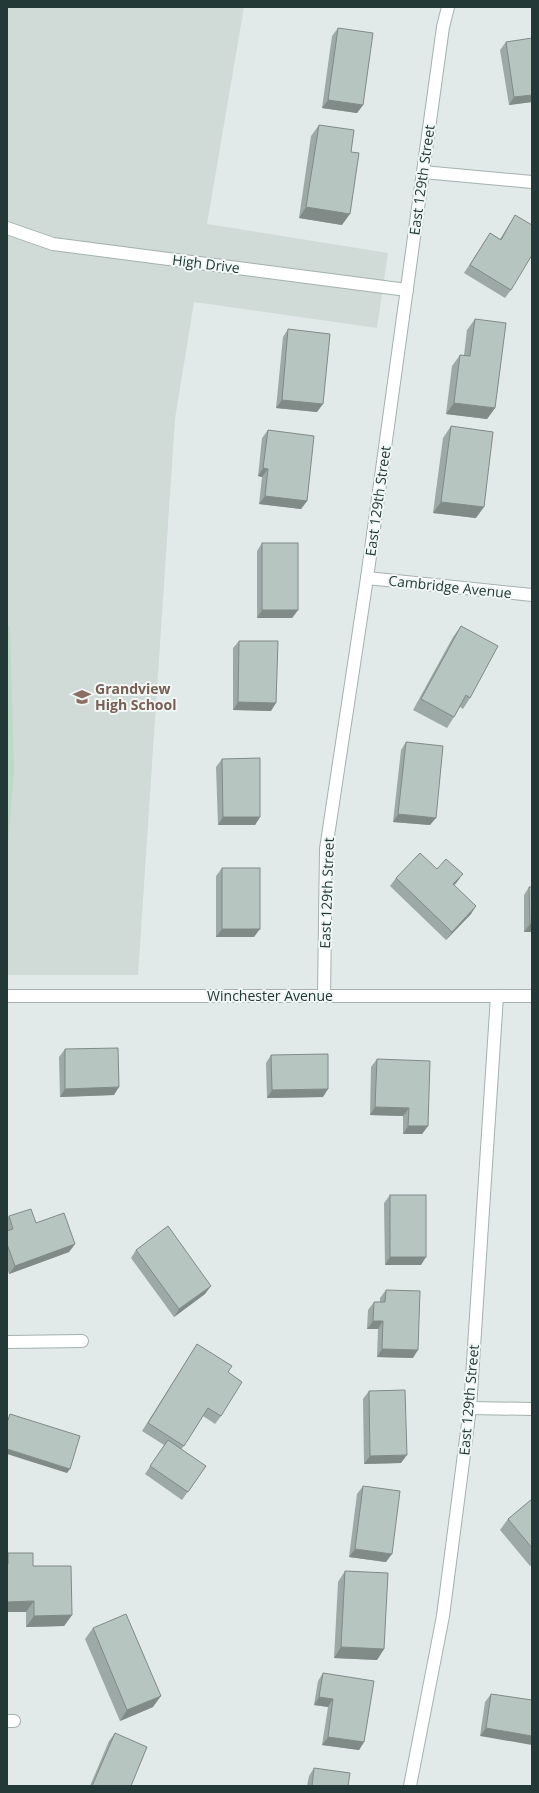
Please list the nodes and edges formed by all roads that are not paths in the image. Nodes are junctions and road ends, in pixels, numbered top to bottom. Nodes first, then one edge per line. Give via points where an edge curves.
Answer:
1 (448, 7) edge
2 (423, 172) junction
3 (532, 182) edge
4 (7, 228) edge
5 (407, 290) junction
6 (367, 578) junction
7 (532, 595) edge
8 (7, 996) edge
9 (324, 996) junction
10 (497, 996) junction
11 (532, 996) edge
12 (82, 1341) dead end
13 (7, 1342) edge
14 (470, 1408) junction
15 (532, 1408) edge
16 (410, 1786) edge

1 - 2 street, East 129th Street
2 - 3 street
2 - 5 street, East 129th Street
4 - 5 street, High Drive via 53,244
5 - 6 street, East 129th Street
6 - 7 street, Cambridge Avenue
6 - 9 street, East 129th Street via 326,849
8 - 9 street, Winchester Avenue
9 - 10 street, Winchester Avenue
10 - 11 street, Winchester Avenue
10 - 14 street, East 129th Street
12 - 13 street
14 - 15 street
14 - 16 street, East 129th Street via 443,1616

